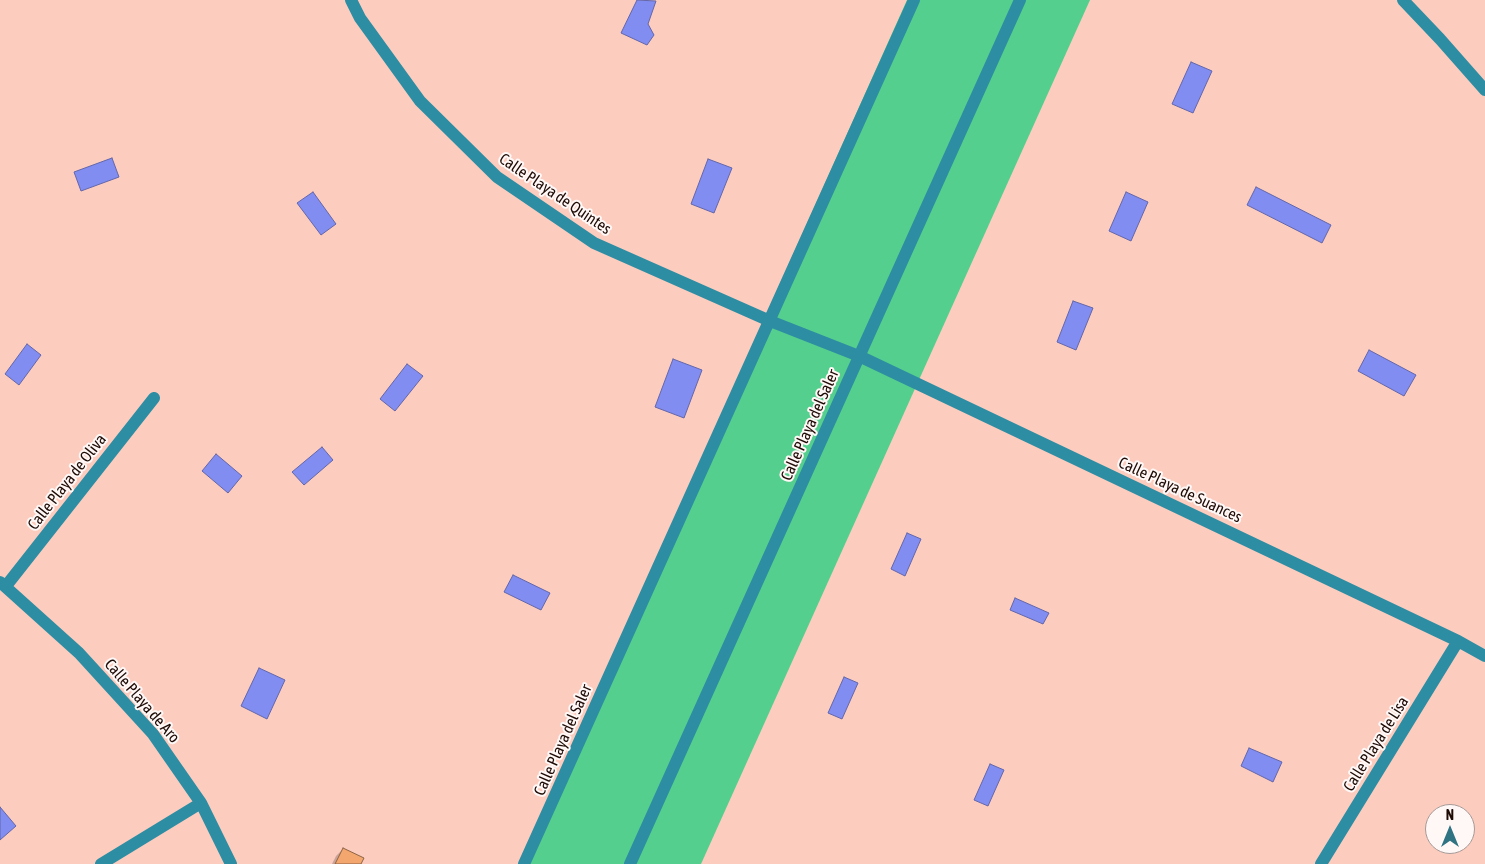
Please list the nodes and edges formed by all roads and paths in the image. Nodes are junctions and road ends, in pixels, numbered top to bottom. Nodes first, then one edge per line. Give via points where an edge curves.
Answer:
1 (351, 0) edge
2 (914, 0) edge
3 (1020, 0) edge
4 (1403, 0) edge
5 (1485, 90) edge
6 (770, 321) junction
7 (859, 356) junction
8 (154, 398) dead end
9 (3, 584) edge
10 (1458, 641) junction
11 (1485, 656) edge
12 (201, 803) junction
13 (101, 864) edge
14 (231, 864) edge
15 (524, 864) edge
16 (630, 864) edge
17 (1321, 864) edge

1 - 6 street, Calle Playa de Quintes via 360,18 420,101 497,177 594,243
2 - 6 street, Calle Playa del Saler
3 - 7 street, Calle Playa del Saler
4 - 5 street
6 - 7 street, Calle Playa de Quintes
6 - 15 street, Calle Playa del Saler
7 - 10 street, Calle Playa de Suances
7 - 16 street, Calle Playa del Saler
8 - 9 street, Calle Playa de Oliva
9 - 12 street, Calle Playa de Aro via 79,653 153,734
10 - 11 street, Calle Playa de Suances
10 - 17 street, Calle Playa de Lisa
12 - 13 street
12 - 14 street, Calle Playa de Aro

